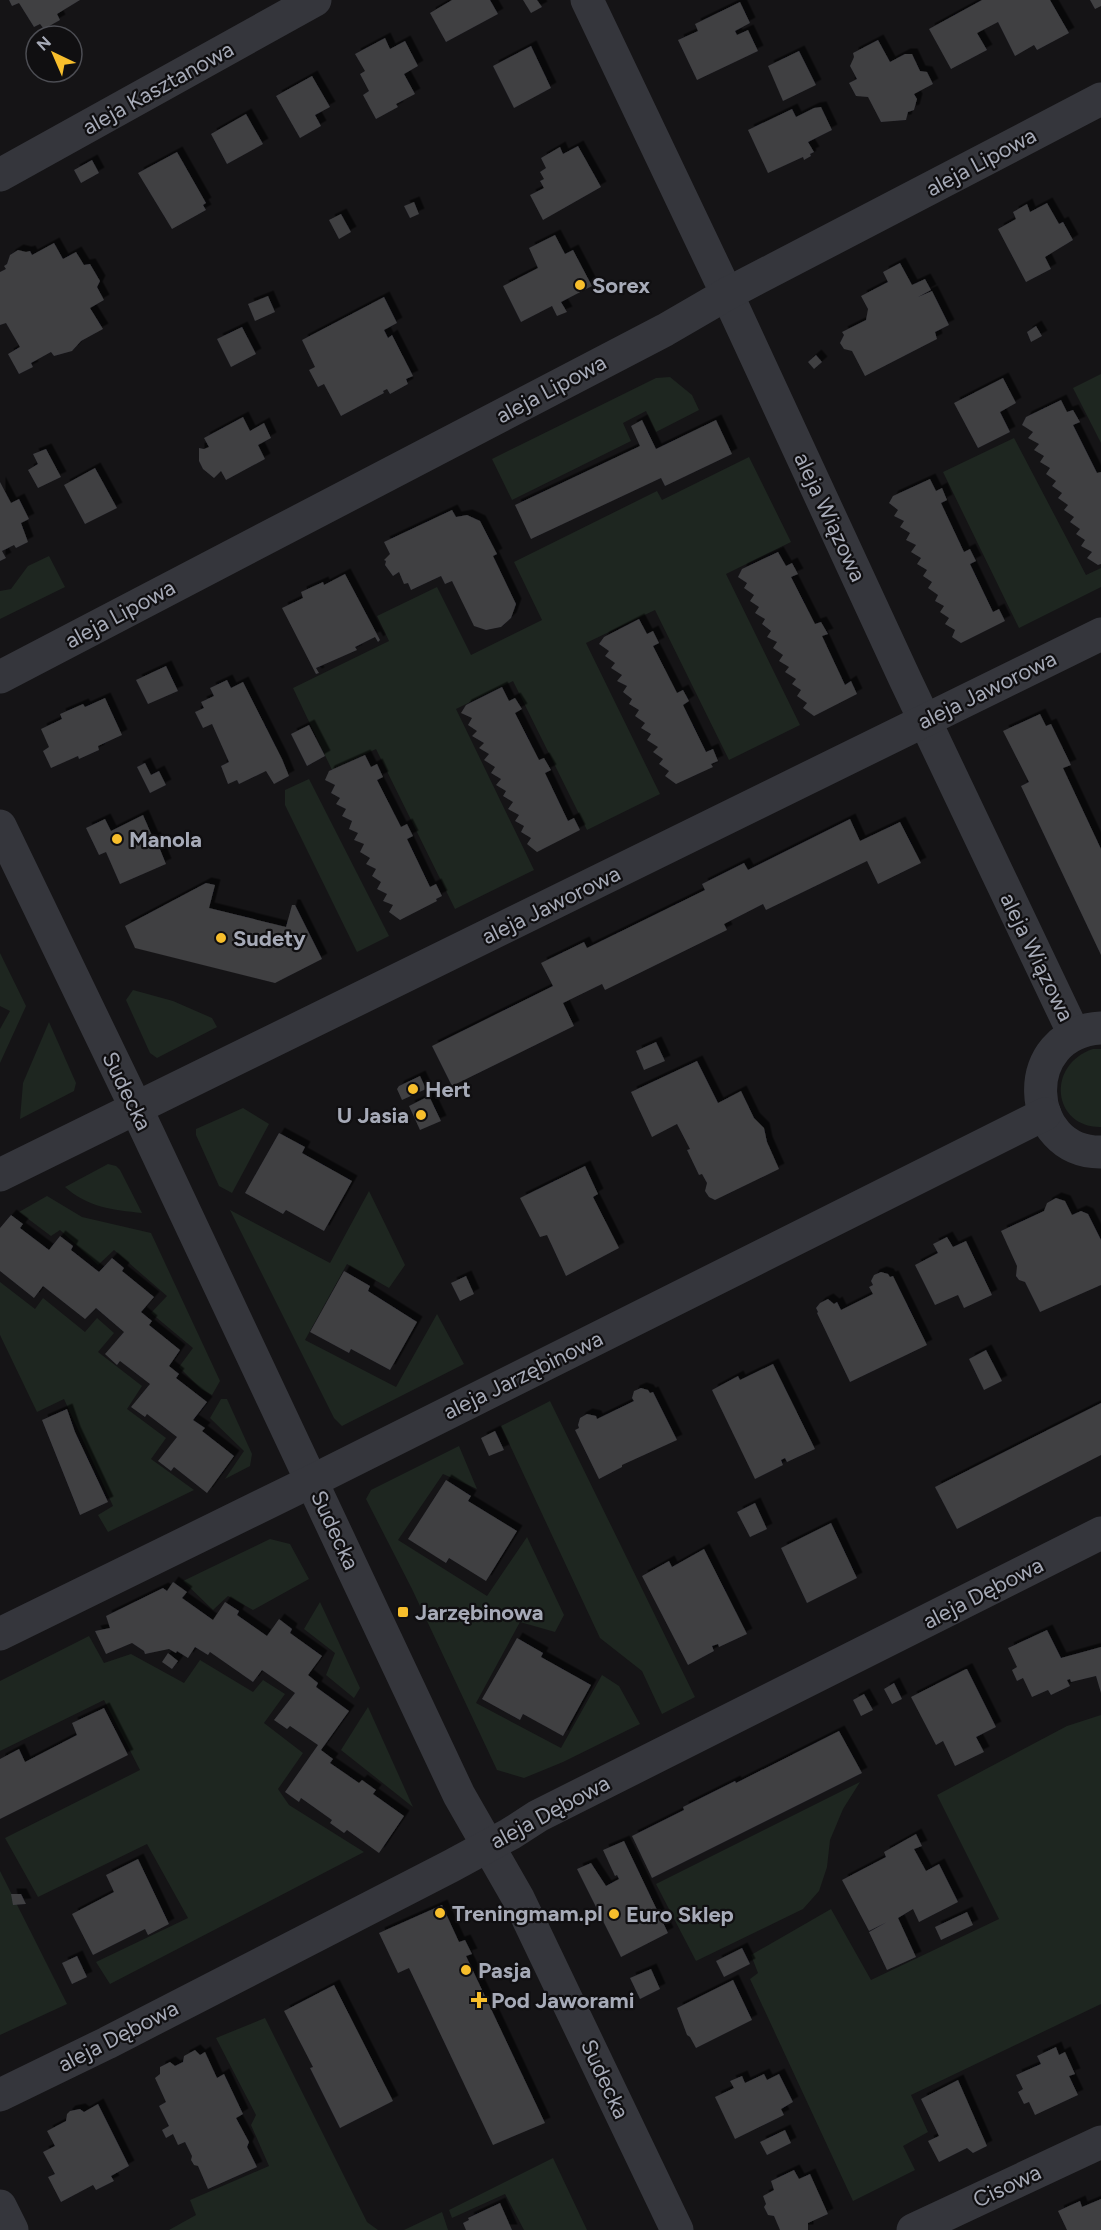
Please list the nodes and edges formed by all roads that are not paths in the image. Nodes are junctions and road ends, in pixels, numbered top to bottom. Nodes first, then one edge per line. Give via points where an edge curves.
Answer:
1 (315, 0) edge
2 (587, 0) edge
3 (1101, 99) edge
4 (0, 175) edge
5 (727, 294) junction
6 (1101, 634) edge
7 (0, 677) edge
8 (925, 721) junction
9 (0, 826) edge
10 (1087, 1031) edge
11 (136, 1108) junction
12 (1045, 1114) junction
13 (1101, 1152) edge
14 (0, 1174) edge
15 (312, 1481) junction
16 (1101, 1533) edge
17 (0, 1634) edge
18 (488, 1846) junction
19 (0, 2095) edge
20 (1101, 2142) edge
21 (0, 2206) edge
22 (12, 2230) edge
23 (677, 2230) edge
24 (913, 2230) edge

1 - 4 street, aleja Kasztanowa
2 - 5 street, aleja Wiązowa
3 - 5 street, aleja Lipowa
5 - 7 street, aleja Lipowa via 654,336
5 - 8 street, aleja Wiązowa
6 - 8 street, aleja Jaworowa
8 - 10 street, aleja Wiązowa
8 - 11 street, aleja Jaworowa
9 - 11 street, Sudecka
10 - 12 street via 1059,1045 1046,1062 1040,1081
11 - 14 street, aleja Jaworowa
11 - 15 street, Sudecka
12 - 13 street via 1058,1135 1074,1146
12 - 15 street, aleja Jarzębinowa
15 - 17 street, aleja Jarzębinowa
15 - 18 street, Sudecka via 459,1795
16 - 18 street, aleja Dębowa via 530,1820
18 - 19 street, aleja Dębowa
18 - 23 street, Sudecka via 522,1907
20 - 24 street, Cisowa
21 - 22 street

